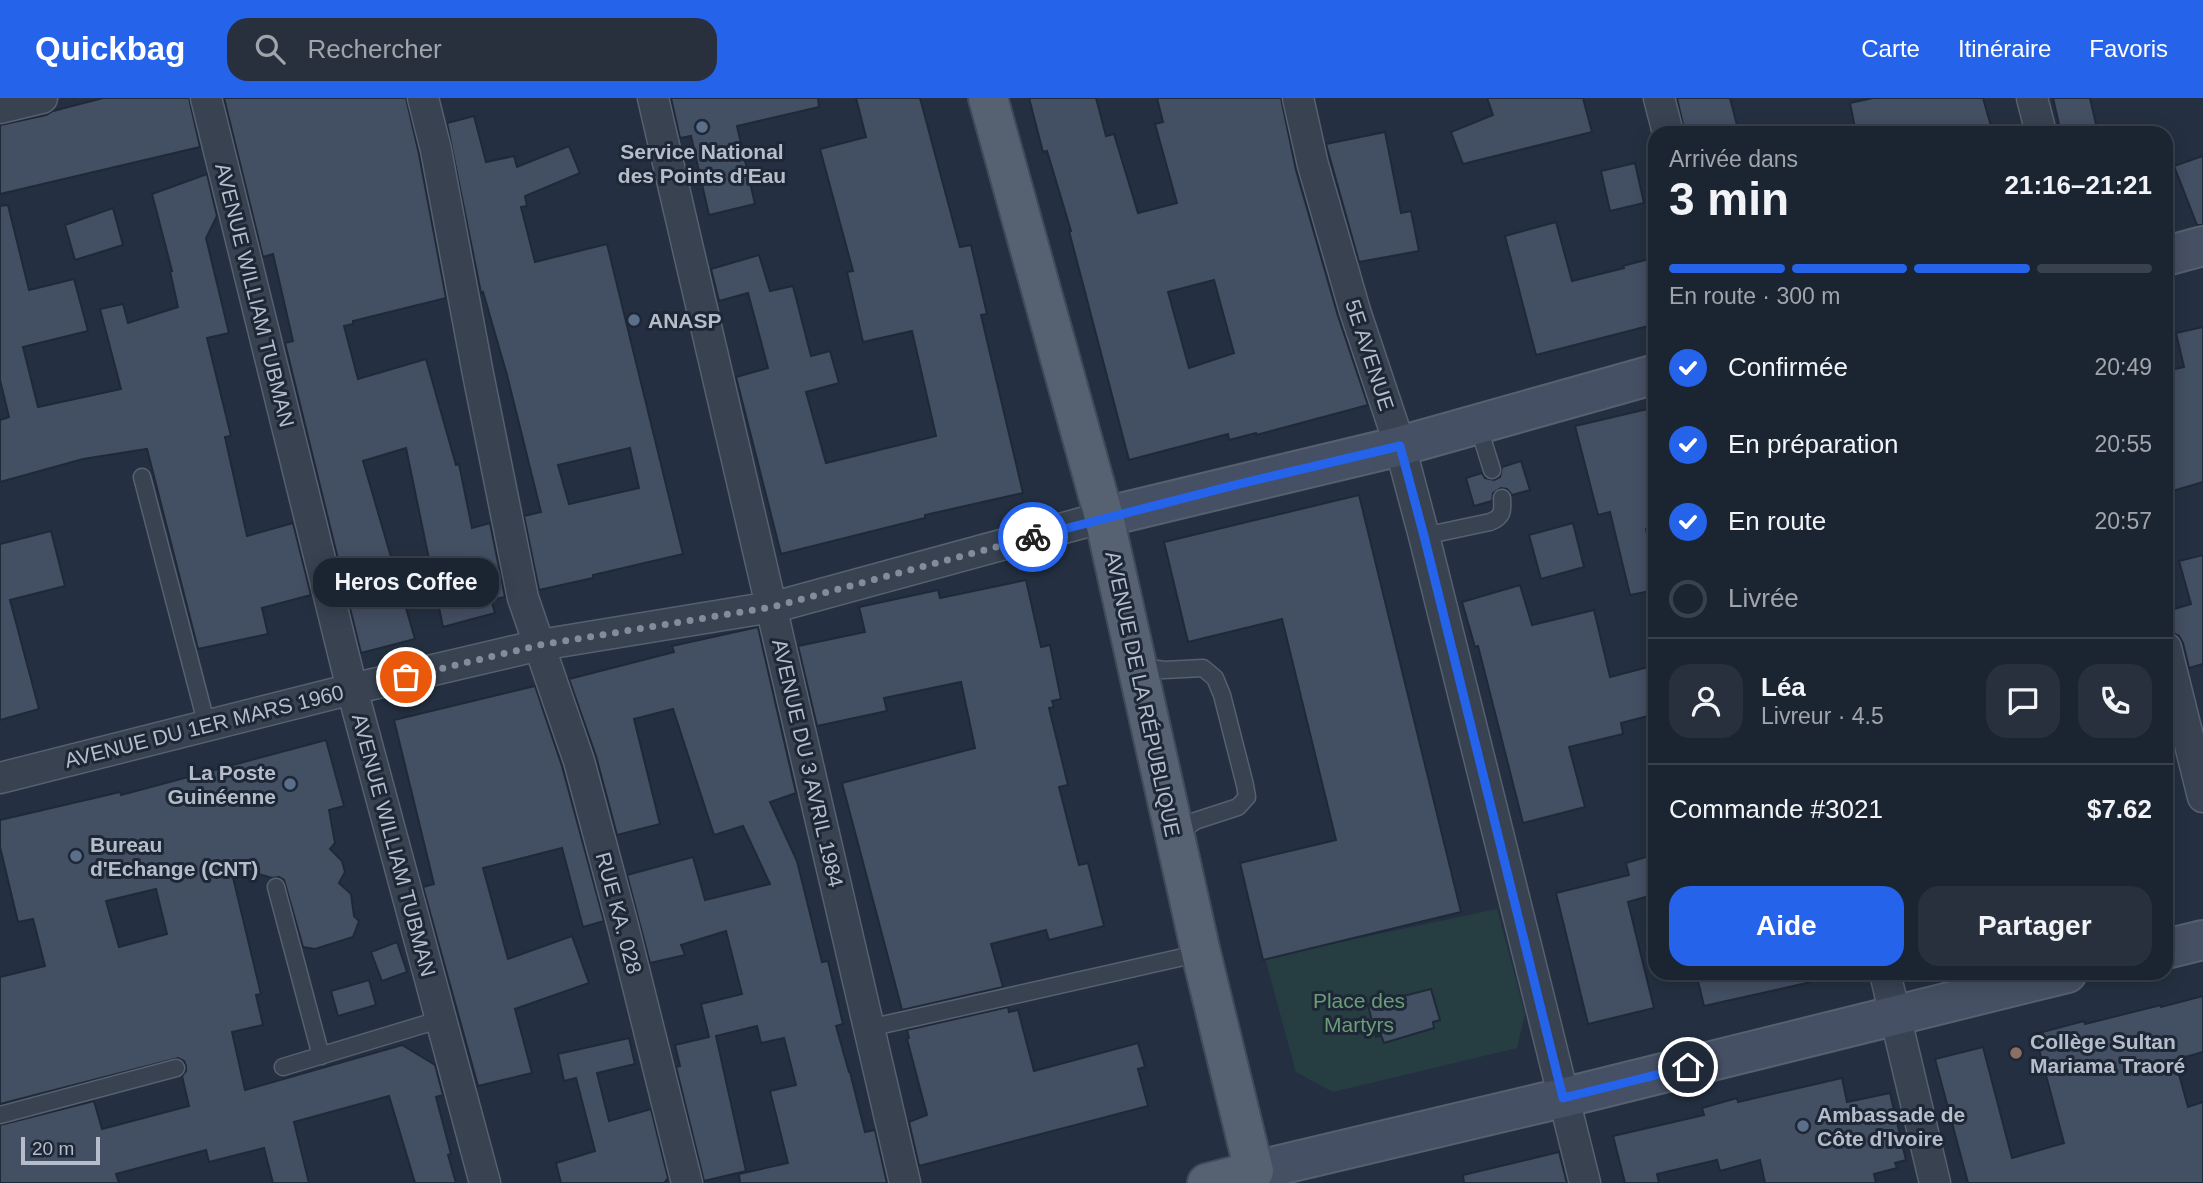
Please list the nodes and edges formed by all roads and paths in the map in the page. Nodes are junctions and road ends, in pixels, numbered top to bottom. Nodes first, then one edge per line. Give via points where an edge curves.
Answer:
1 (42, 98) edge
2 (206, 98) edge
3 (423, 98) edge
4 (653, 98) edge
5 (988, 98) edge
6 (1298, 98) edge
7 (1659, 98) edge
8 (2032, 98) edge
9 (0, 108) edge
10 (1666, 126) edge
11 (2039, 126) edge
12 (2203, 246) edge
13 (2173, 254) edge
14 (1648, 376) edge
15 (1478, 425) junction
16 (1400, 446) junction
17 (1492, 470) dead end
18 (142, 477) dead end
19 (1502, 498) dead end
20 (1104, 517) junction
21 (1424, 536) junction
22 (772, 607) junction
23 (540, 645) junction
24 (1137, 666) junction
25 (2173, 676) edge
26 (352, 689) junction
27 (207, 726) junction
28 (0, 778) edge
29 (2203, 797) edge
30 (1175, 837) junction
31 (276, 887) dead end
32 (2203, 940) edge
33 (2173, 947) edge
34 (1200, 953) junction
35 (1887, 980) edge
36 (2038, 980) edge
37 (1896, 1015) junction
38 (442, 1019) junction
39 (869, 1027) junction
40 (321, 1056) junction
41 (283, 1067) dead end
42 (176, 1068) dead end
43 (1563, 1098) junction
44 (0, 1115) edge
45 (1256, 1177) edge
46 (485, 1183) edge
47 (687, 1183) edge
48 (905, 1183) edge
49 (1207, 1183) edge
50 (1585, 1183) edge
51 (1935, 1183) edge

1 - 9 street
2 - 26 street, AVENUE WILLIAM TUBMAN
3 - 23 street, RUE KA. 028 via 523,598
4 - 22 street, AVENUE DU 3 AVRIL 1984
5 - 20 main road, AVENUE DE LA RÉPUBLIQUE
6 - 16 street, 5E AVENUE via 1355,311
7 - 10 street
8 - 11 street
12 - 13 street
14 - 15 street
15 - 16 street
15 - 17 lane
16 - 20 street
16 - 21 street, 5E AVENUE
18 - 27 lane
19 - 21 lane via 1499,518
20 - 22 street, AVENUE DU 1ER MARS 1960
20 - 24 main road, AVENUE DE LA RÉPUBLIQUE
21 - 43 street, 5E AVENUE
22 - 23 street, AVENUE DU 1ER MARS 1960
22 - 39 street, AVENUE DU 3 AVRIL 1984
23 - 26 street, AVENUE DU 1ER MARS 1960
23 - 47 street, RUE KA. 028 via 582,774
24 - 30 main road, AVENUE DE LA RÉPUBLIQUE
24 - 30 lane via 1203,668 1215,678 1245,785 1247,797 1238,807 1195,821
25 - 29 street
26 - 27 street, AVENUE DU 1ER MARS 1960
26 - 38 street, AVENUE WILLIAM TUBMAN
27 - 28 street, AVENUE DU 1ER MARS 1960
30 - 34 main road, AVENUE DE LA RÉPUBLIQUE
31 - 40 lane
32 - 33 street
34 - 39 lane
34 - 45 main road, AVENUE DE LA RÉPUBLIQUE
35 - 37 street
36 - 37 street
37 - 43 street
37 - 51 street
38 - 40 lane
38 - 46 street, AVENUE WILLIAM TUBMAN
39 - 48 street, AVENUE DU 3 AVRIL 1984
40 - 41 lane
42 - 44 lane
43 - 45 street
43 - 50 street, 5E AVENUE
45 - 49 main road

